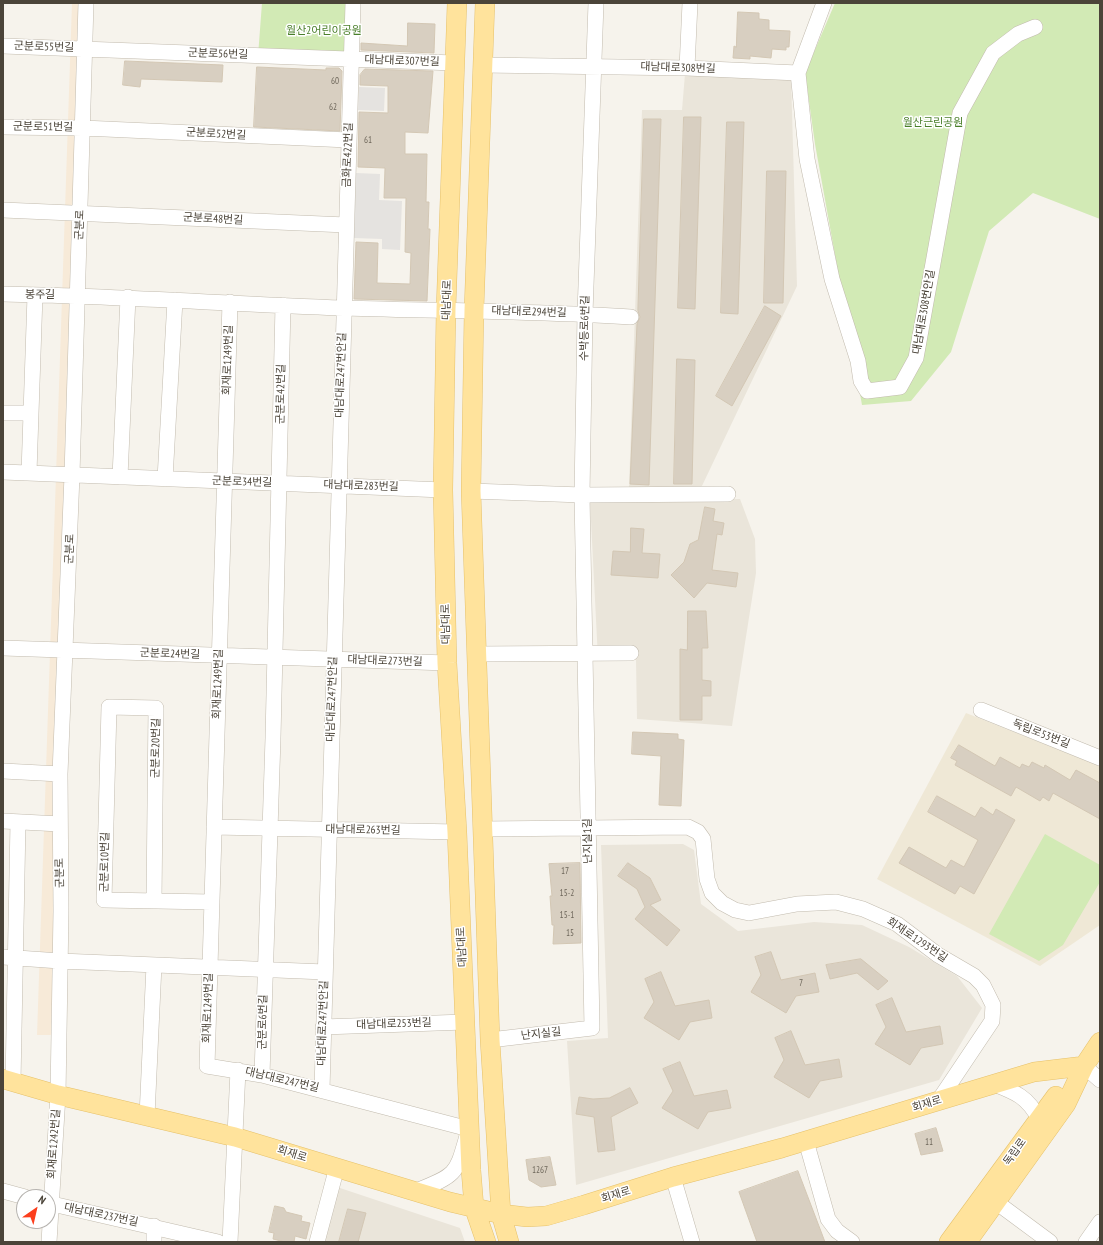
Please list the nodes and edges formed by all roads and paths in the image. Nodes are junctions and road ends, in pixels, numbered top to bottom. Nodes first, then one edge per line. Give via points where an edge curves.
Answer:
1 (86, 3) edge
2 (353, 3) edge
3 (457, 3) edge
4 (485, 3) edge
5 (596, 3) edge
6 (690, 3) edge
7 (824, 3) edge
8 (1035, 27) dead end
9 (3, 46) edge
10 (85, 49) junction
11 (351, 59) junction
12 (454, 63) junction
13 (483, 65) junction
14 (594, 66) junction
15 (688, 68) junction
16 (798, 73) junction
17 (3, 127) edge
18 (83, 128) junction
19 (348, 140) junction
20 (3, 210) edge
21 (80, 213) junction
22 (346, 224) junction
23 (3, 294) edge
24 (35, 295) junction
25 (78, 295) junction
26 (128, 297) junction
27 (175, 300) junction
28 (230, 302) junction
29 (283, 305) junction
30 (343, 308) junction
31 (446, 309) junction
32 (474, 310) junction
33 (585, 314) junction
34 (631, 317) dead end
35 (3, 413) edge
36 (31, 413) junction
37 (3, 472) edge
38 (29, 473) junction
39 (72, 475) junction
40 (120, 477) junction
41 (165, 479) junction
42 (224, 481) junction
43 (279, 483) junction
44 (338, 485) junction
45 (443, 490) junction
46 (471, 491) junction
47 (728, 494) dead end
48 (582, 495) junction
49 (3, 648) edge
50 (66, 650) junction
51 (585, 653) junction
52 (631, 653) dead end
53 (476, 654) junction
54 (219, 655) junction
55 (274, 657) junction
56 (334, 659) junction
57 (447, 663) junction
58 (981, 710) dead end
59 (1100, 758) edge
60 (3, 771) edge
61 (60, 774) junction
62 (107, 799) joint
63 (3, 821) edge
64 (18, 822) junction
65 (60, 824) junction
66 (214, 827) junction
67 (588, 827) junction
68 (269, 828) junction
69 (329, 829) junction
70 (482, 829) junction
71 (457, 832) junction
72 (154, 901) junction
73 (211, 902) junction
74 (9, 957) edge
75 (60, 961) junction
76 (154, 965) junction
77 (210, 967) junction
78 (264, 969) junction
79 (325, 972) junction
80 (465, 1022) junction
81 (323, 1027) junction
82 (592, 1028) joint
83 (490, 1040) junction
84 (1100, 1042) edge
85 (1084, 1066) junction
86 (238, 1070) junction
87 (262, 1074) junction
88 (1100, 1080) edge
89 (8, 1081) edge
90 (994, 1084) junction
91 (322, 1090) junction
92 (58, 1095) junction
93 (939, 1100) junction
94 (147, 1116) junction
95 (1039, 1119) junction
96 (469, 1129) junction
97 (234, 1137) junction
98 (806, 1141) junction
99 (336, 1167) junction
100 (673, 1177) junction
101 (50, 1189) edge
102 (3, 1191) edge
103 (416, 1191) junction
104 (16, 1195) edge
105 (996, 1202) junction
106 (56, 1205) edge
107 (474, 1207) junction
108 (500, 1214) junction
109 (1100, 1222) edge
110 (154, 1226) junction
111 (49, 1229) edge
112 (49, 1242) edge
113 (154, 1242) edge
114 (218, 1242) edge
115 (230, 1242) edge
116 (317, 1242) edge
117 (486, 1242) edge
118 (508, 1242) edge
119 (692, 1242) edge
120 (852, 1242) edge
121 (949, 1242) edge
122 (967, 1242) edge
123 (1050, 1242) edge
124 (1086, 1242) edge

1 - 10 street, 군분로
2 - 11 street, 금화로422번길
3 - 12 main road, 대남대로
4 - 13 main road
5 - 14 street, 수박등로6번길
6 - 15 street
7 - 16 street
8 - 16 street, 대남대로308번안길 via 1018,34 993,53 960,114 916,358 900,387 891,389 867,391 861,381 858,360 832,279 807,159
9 - 10 street, 군분로55번길
10 - 11 street, 군분로56번길
10 - 18 street, 군분로
11 - 12 street, 대남대로307번길
11 - 19 street, 금화로422번길
12 - 31 main road, 대남대로
13 - 14 street, 대남대로308번길
13 - 32 main road
14 - 15 street, 대남대로308번길
14 - 33 street, 수박등로6번길
15 - 16 street, 대남대로308번길
17 - 18 street, 군분로51번길
18 - 19 street, 군분로52번길
18 - 21 street, 군분로
19 - 22 street, 금화로422번길
20 - 21 street, 군분로48번길
21 - 22 street, 군분로48번길
21 - 25 street, 군분로
22 - 30 street, 금화로422번길
23 - 24 street, 봉주길
24 - 25 street, 봉주길
24 - 36 street
25 - 26 street
25 - 39 street, 군분로
26 - 27 street
26 - 40 street
27 - 28 street
27 - 41 street
28 - 29 street
28 - 42 street, 회재로1249번길
29 - 30 street
29 - 43 street, 군분로42번길
30 - 31 street, 대남대로294번길
30 - 44 street, 대남대로247번안길
31 - 32 street, 대남대로294번길
31 - 45 main road, 대남대로
32 - 33 street, 대남대로294번길
32 - 46 main road
33 - 34 street, 대남대로294번길
33 - 48 street, 수박등로6번길
35 - 36 street
36 - 38 street
37 - 38 street, 군분로34번길
38 - 39 street, 군분로34번길
39 - 40 street, 군분로34번길
39 - 50 street, 군분로
40 - 41 street, 군분로34번길
41 - 42 street, 군분로34번길
42 - 43 street, 군분로34번길
42 - 54 street, 회재로1249번길
43 - 44 street, 대남대로283번길
43 - 55 street, 군분로34번길
44 - 45 street, 대남대로283번길
44 - 56 street, 대남대로247번안길
45 - 57 main road, 대남대로
46 - 48 street
46 - 53 main road
47 - 48 street
48 - 51 street, 수박등로6번길
49 - 50 street, 군분로24번길
50 - 54 street, 군분로24번길
50 - 61 street, 군분로
51 - 52 street
51 - 53 street
51 - 67 street, 난지실1길
53 - 70 main road
54 - 55 street, 군분로24번길
54 - 66 street, 회재로1249번길
55 - 56 street, 대남대로273번길
55 - 68 street
56 - 57 street, 대남대로273번길
56 - 69 street, 대남대로247번안길
57 - 71 main road, 대남대로
58 - 59 street, 독립로53번길
60 - 61 street
61 - 65 street, 군분로
62 - 72 street, 군분로10번길 via 104,900
62 - 72 street, 군분로20번길 via 109,707 156,708
63 - 64 street
64 - 65 street
64 - 74 street
65 - 75 street, 군분로
66 - 68 street, 대남대로263번길
66 - 73 street, 회재로1249번길
67 - 70 street
67 - 82 street, 난지실1길
67 - 93 street, 회재로1293번길 via 688,827 698,832 703,839 707,879 712,893 722,903 735,910 750,912 797,904 836,902 863,909 896,924 938,955 974,976 983,985 993,1005 992,1021
68 - 69 street, 대남대로263번길
68 - 78 street
69 - 71 street, 대남대로263번길
69 - 79 street, 대남대로247번안길
70 - 83 main road
71 - 80 main road, 대남대로
72 - 73 street, 군분로10번길
73 - 77 street, 회재로1249번길
74 - 75 street
74 - 89 street
75 - 76 street
75 - 92 street, 군분로
76 - 77 street
76 - 94 street
77 - 78 street
77 - 86 street, 회재로1249번길 via 207,1066
78 - 79 street
78 - 87 street, 군분로6번길
79 - 81 street, 대남대로247번안길
80 - 81 street, 대남대로253번길
80 - 96 main road, 대남대로
81 - 91 street, 대남대로247번안길
82 - 83 street, 난지실길
83 - 108 main road
84 - 85 main road, 독립로
85 - 88 street
85 - 90 main road, 회재로 via 1034,1072
85 - 95 main road, 독립로
85 - 105 main road, 독립로 via 1066,1104
86 - 87 street, 대남대로247번길
86 - 97 street, 대남대로247번길
87 - 91 street, 대남대로247번길
89 - 92 main road, 회재로
90 - 93 main road, 회재로
90 - 95 street via 1028,1100
91 - 96 street, 대남대로247번길
92 - 94 main road, 회재로
92 - 101 street, 회재로1242번길
93 - 98 main road, 회재로
94 - 97 main road, 회재로
95 - 121 main road, 독립로
96 - 103 street via 458,1166 450,1176
96 - 107 main road, 대남대로
97 - 99 main road, 회재로
97 - 115 street, 대남대로247번길
98 - 100 main road, 회재로
98 - 120 street via 828,1219 837,1231
99 - 103 main road, 회재로
99 - 116 street
100 - 108 main road, 회재로 via 546,1216
100 - 119 street
102 - 104 street
103 - 107 main road, 회재로
105 - 122 main road, 독립로
105 - 123 street
106 - 110 street, 대남대로237번길
107 - 108 main road, 회재로
107 - 117 main road, 대남대로
108 - 118 main road
109 - 124 street
110 - 113 street
110 - 114 street, 대남대로237번길
111 - 112 street, 회재로1242번길

